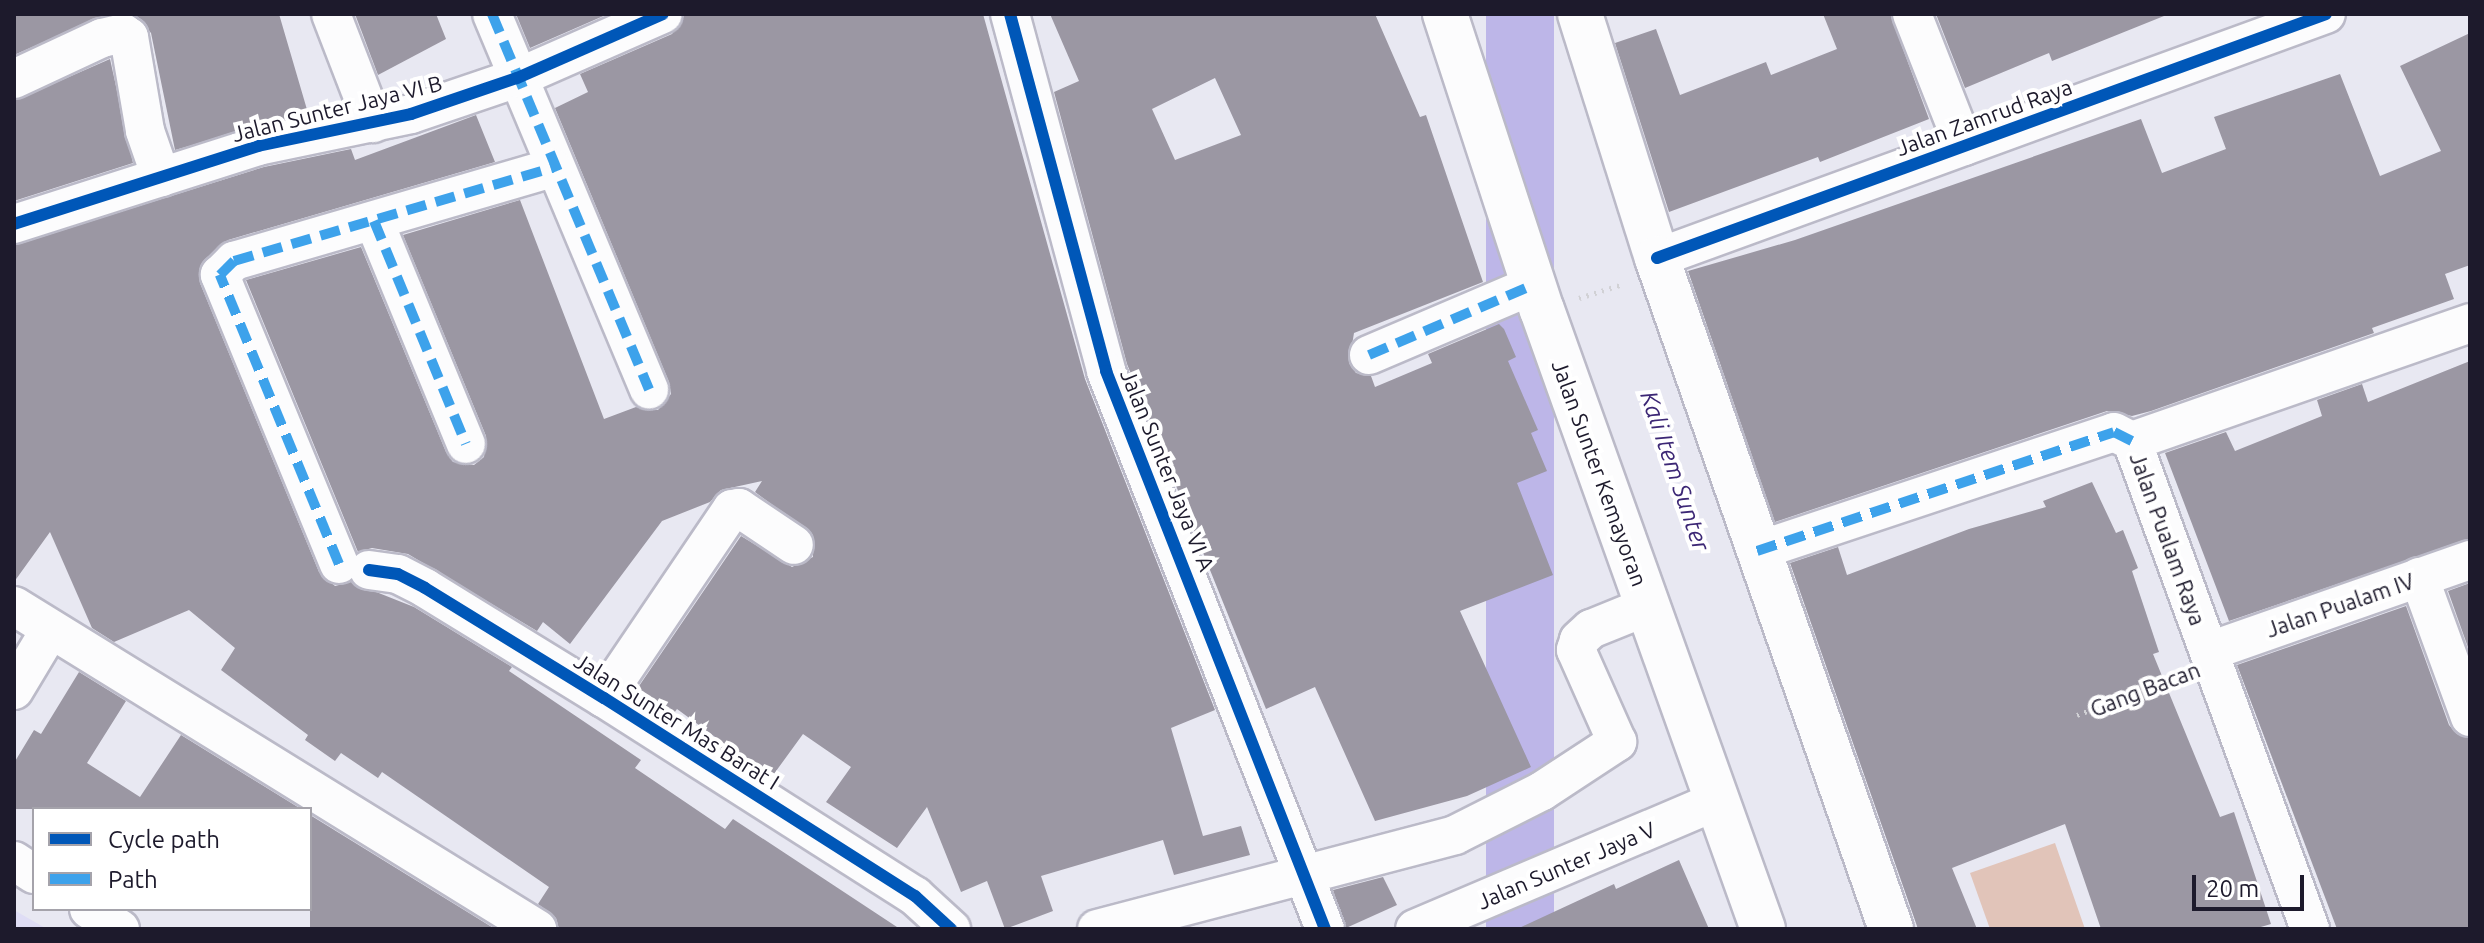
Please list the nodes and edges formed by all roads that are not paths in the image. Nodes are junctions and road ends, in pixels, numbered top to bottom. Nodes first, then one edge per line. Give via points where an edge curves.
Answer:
1 (331, 14) edge
2 (492, 14) edge
3 (663, 14) edge
4 (1010, 14) edge
5 (1445, 14) edge
6 (1580, 14) edge
7 (1912, 14) edge
8 (2326, 14) edge
9 (517, 78) junction
10 (14, 79) edge
11 (373, 123) junction
12 (1964, 146) junction
13 (553, 168) junction
14 (161, 177) junction
15 (374, 221) junction
16 (14, 224) edge
17 (1644, 270) junction
18 (1550, 293) junction
19 (2470, 323) edge
20 (1369, 355) dead end
21 (649, 390) dead end
22 (2132, 441) junction
23 (466, 444) dead end
24 (794, 545) dead end
25 (1757, 551) junction
26 (2470, 560) edge
27 (2419, 577) junction
28 (14, 606) edge
29 (1648, 606) junction
30 (50, 630) junction
31 (2212, 657) junction
32 (14, 690) edge
33 (604, 698) junction
34 (2470, 717) edge
35 (1716, 801) junction
36 (14, 861) edge
37 (32, 873) edge
38 (1306, 873) junction
39 (92, 911) edge
40 (120, 929) edge
41 (537, 929) edge
42 (951, 929) edge
43 (1097, 929) edge
44 (1325, 929) edge
45 (1415, 929) edge
46 (1763, 929) edge
47 (1891, 929) edge
48 (2310, 929) edge

1 - 11 street, Jalan Sunter Jaya VI B
2 - 9 street
3 - 9 street, Jalan Sunter Jaya VI B
4 - 38 street, Jalan Sunter Jaya VI A via 1106,371
5 - 18 main road, Jalan Sunter Kemayoran
6 - 17 main road
7 - 12 street
8 - 12 street, Jalan Zamrud Raya
9 - 11 street, Jalan Sunter Jaya VI B
9 - 13 street
10 - 14 street via 123,33 129,37 145,131
11 - 14 street, Jalan Sunter Jaya VI B via 258,146
12 - 17 street, Jalan Zamrud Raya
13 - 15 street
13 - 21 street
14 - 16 street, Jalan Sunter Jaya VI B
15 - 23 street
15 - 33 street, Jalan Sunter Mas Barat I via 234,261 220,275 354,567 398,574 425,588
17 - 25 main road
18 - 20 street
18 - 29 main road, Jalan Sunter Kemayoran
19 - 22 street, Jalan Pualam Raya
22 - 25 street via 2114,432
22 - 31 street, Jalan Pualam Raya
24 - 33 street, Jalan Sunter Mas Barat I via 739,508 720,526
25 - 47 main road
26 - 27 street, Jalan Pualam IV
27 - 31 street, Jalan Pualam IV
27 - 34 street
28 - 30 street
29 - 35 main road, Jalan Sunter Kemayoran
29 - 38 street via 1591,629 1576,650 1619,735 1613,746 1455,835
30 - 32 street
30 - 41 street
31 - 48 street, Jalan Pualam Raya
33 - 42 street, Jalan Sunter Mas Barat I via 915,896
35 - 45 street, Jalan Sunter Jaya V
35 - 46 main road, Jalan Sunter Kemayoran
36 - 37 street
38 - 43 street
38 - 44 street, Jalan Sunter Jaya VI A
39 - 40 street

